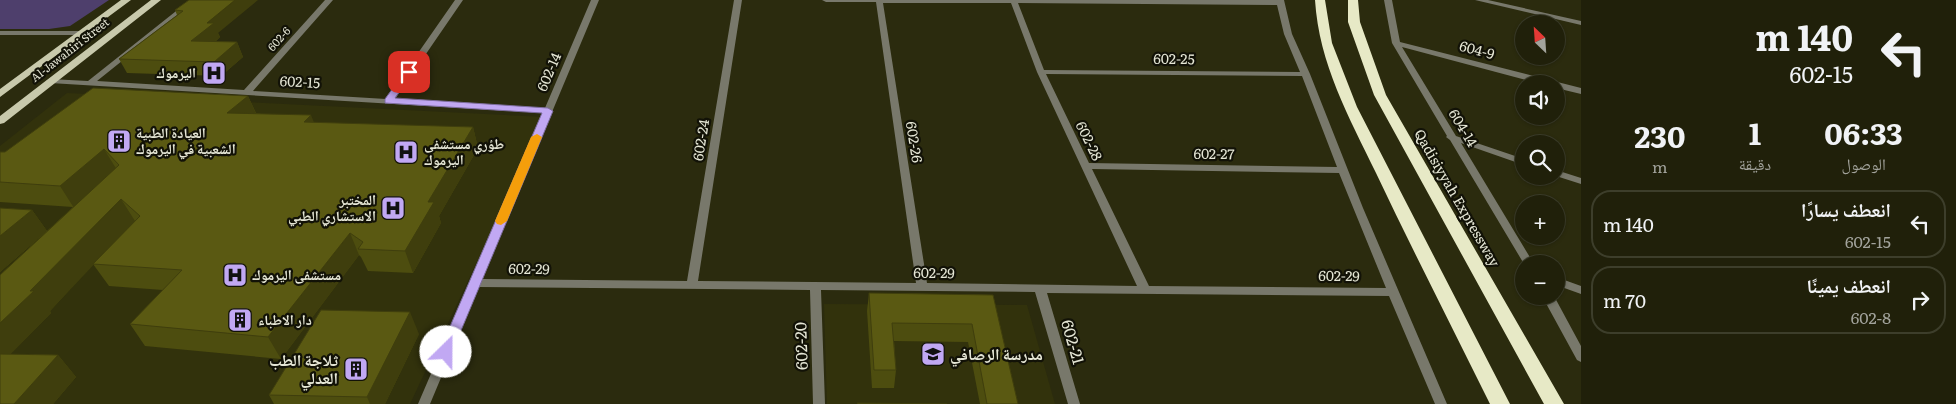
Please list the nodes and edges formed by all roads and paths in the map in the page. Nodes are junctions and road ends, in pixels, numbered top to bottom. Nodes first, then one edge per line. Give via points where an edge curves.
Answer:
1 (128, 0) edge
2 (157, 0) edge
3 (194, 0) edge
4 (329, 0) edge
5 (459, 0) edge
6 (594, 0) edge
7 (738, 0) edge
8 (826, 0) edge
9 (879, 0) edge
10 (1320, 0) edge
11 (1354, 0) edge
12 (1388, 0) edge
13 (1478, 0) edge
14 (1156, 1) edge
15 (1280, 1) edge
16 (1014, 2) junction
17 (1581, 23) edge
18 (0, 33) edge
19 (82, 33) junction
20 (1396, 43) junction
21 (1041, 72) junction
22 (1306, 74) junction
23 (1518, 75) edge
24 (50, 81) junction
25 (90, 83) junction
26 (1565, 88) edge
27 (246, 92) junction
28 (1581, 92) edge
29 (0, 94) edge
30 (389, 101) junction
31 (548, 111) junction
32 (0, 121) edge
33 (1451, 137) junction
34 (1515, 159) edge
35 (1086, 166) junction
36 (1341, 170) junction
37 (1565, 176) edge
38 (1581, 181) edge
39 (1523, 255) edge
40 (475, 283) junction
41 (1565, 284) edge
42 (692, 285) junction
43 (815, 286) junction
44 (922, 287) junction
45 (1040, 289) junction
46 (1145, 290) junction
47 (1581, 290) edge
48 (1393, 292) junction
49 (1553, 305) edge
50 (1581, 357) edge
51 (424, 404) edge
52 (819, 404) edge
53 (1074, 404) edge
54 (1441, 404) edge
55 (1500, 404) edge
56 (1554, 404) edge

1 - 19 main road, Al-Jawahiri Street
2 - 24 main road, Al-Jawahiri Street
3 - 25 street
4 - 27 street, 602-6
5 - 30 street
6 - 31 street, 602-14
7 - 42 street, 602-24
8 - 9 street
9 - 16 street
9 - 44 street, 602-26
10 - 55 highway via 1340,86
11 - 56 highway, Qadisiyyah Expressway via 1354,22 1380,95
12 - 20 street, 604-14
13 - 17 street
14 - 15 street
14 - 16 street
15 - 22 street via 1285,25
16 - 21 street, 602-28
18 - 19 street
19 - 29 main road, Al-Jawahiri Street
20 - 23 street, 604-9
20 - 33 street, 604-14
21 - 22 street, 602-25
21 - 35 street, 602-28
22 - 36 street
24 - 25 street, 602-15
24 - 32 main road, Al-Jawahiri Street
25 - 27 street, 602-15
26 - 28 street
27 - 30 street, 602-15
30 - 31 street, 602-15
31 - 40 street, 602-14
33 - 34 street
33 - 39 street, 604-14
35 - 36 street, 602-27
35 - 46 street, 602-28
36 - 48 street
37 - 38 street
40 - 42 street, 602-29
40 - 51 street, 602-14
41 - 47 street
42 - 43 street, 602-29
43 - 44 street, 602-29
43 - 52 street, 602-20
44 - 45 street, 602-29
45 - 46 street, 602-29
45 - 53 street, 602-21
46 - 48 street, 602-29
48 - 54 street
49 - 50 street

